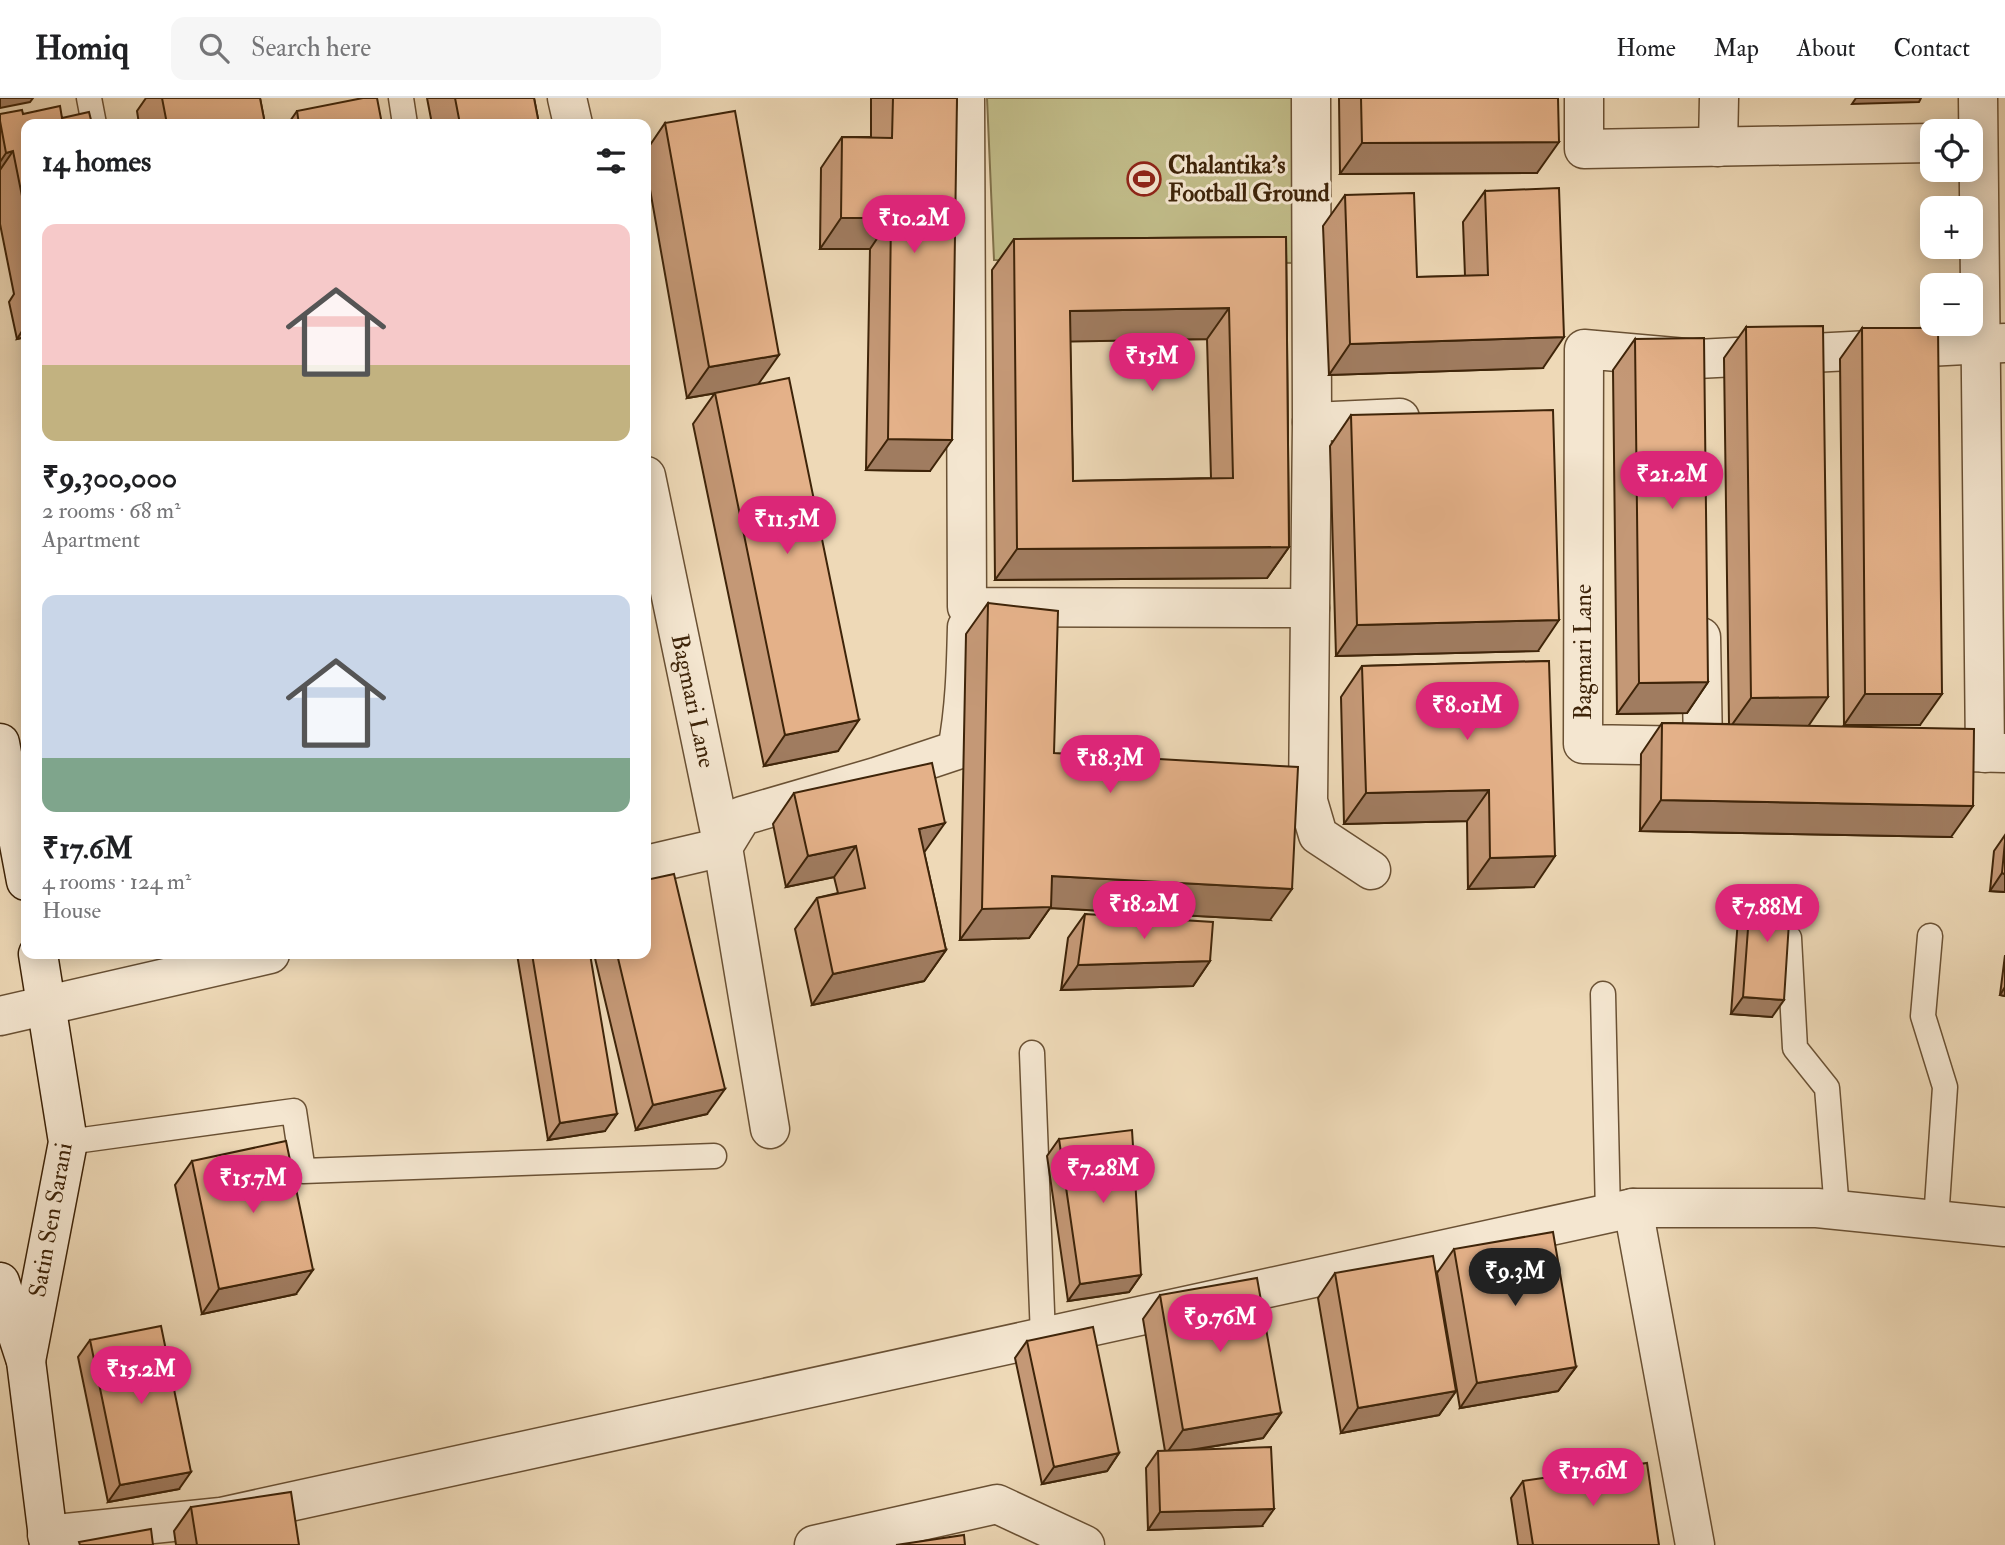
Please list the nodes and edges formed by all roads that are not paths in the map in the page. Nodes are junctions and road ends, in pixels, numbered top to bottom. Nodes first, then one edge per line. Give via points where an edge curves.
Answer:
1 (89, 98) edge
2 (401, 98) edge
3 (567, 98) edge
4 (965, 98) edge
5 (1311, 98) edge
6 (1584, 98) edge
7 (1719, 98) edge
8 (1978, 98) edge
9 (93, 119) edge
10 (404, 119) edge
11 (572, 119) edge
12 (1984, 141) edge
13 (1920, 143) edge
14 (1718, 147) junction
15 (1993, 344) edge
16 (1584, 410) junction
17 (1543, 412) edge
18 (1434, 417) edge
19 (1312, 422) junction
20 (651, 501) edge
21 (967, 607) junction
22 (1310, 607) junction
23 (1701, 608) edge
24 (0, 743) edge
25 (1703, 747) junction
26 (1743, 747) edge
27 (1891, 751) edge
28 (1995, 753) edge
29 (723, 847) junction
30 (21, 854) edge
31 (651, 864) edge
32 (1371, 870) dead end
33 (1930, 936) dead end
34 (1789, 938) edge
35 (39, 959) edge
36 (249, 959) edge
37 (1603, 994) dead end
38 (47, 1006) junction
39 (0, 1016) edge
40 (1031, 1053) dead end
41 (770, 1129) dead end
42 (68, 1142) junction
43 (714, 1156) dead end
44 (1837, 1210) junction
45 (1620, 1211) junction
46 (1936, 1220) junction
47 (2005, 1227) edge
48 (0, 1282) edge
49 (1044, 1337) junction
50 (26, 1361) junction
51 (48, 1540) edge
52 (814, 1545) edge
53 (1084, 1545) edge
54 (1695, 1545) edge

1 - 9 lane
2 - 10 lane
3 - 11 street
4 - 21 street
5 - 19 street
6 - 14 street via 1584,149
7 - 14 street
8 - 12 street
12 - 15 street
13 - 14 street
15 - 16 street, Bagmari Lane via 1697,373 1584,349
15 - 28 street
16 - 17 street
16 - 25 street, Bagmari Lane via 1583,744
18 - 19 street
19 - 22 street
20 - 29 street, Bagmari Lane
21 - 22 street
21 - 29 street via 966,674 957,750 742,816
22 - 32 street via 1308,801 1318,835
23 - 25 street
24 - 30 street
25 - 26 street, Bagmari Lane
27 - 28 street
29 - 31 street
29 - 41 street, Bagmari Lane
33 - 46 lane via 1923,1016 1945,1087
34 - 44 lane via 1795,1048 1826,1088
35 - 38 street, Satin Sen Sarani
36 - 38 street
37 - 45 lane
38 - 39 street
38 - 42 street, Satin Sen Sarani
40 - 49 lane
42 - 43 lane via 294,1111 303,1171
42 - 50 street, Satin Sen Sarani
44 - 45 street
44 - 46 street
45 - 49 street
45 - 54 street
46 - 47 street
48 - 50 street, Satin Sen Sarani
49 - 51 street via 221,1517
50 - 51 street, Satin Sen Sarani
52 - 53 street via 998,1503

